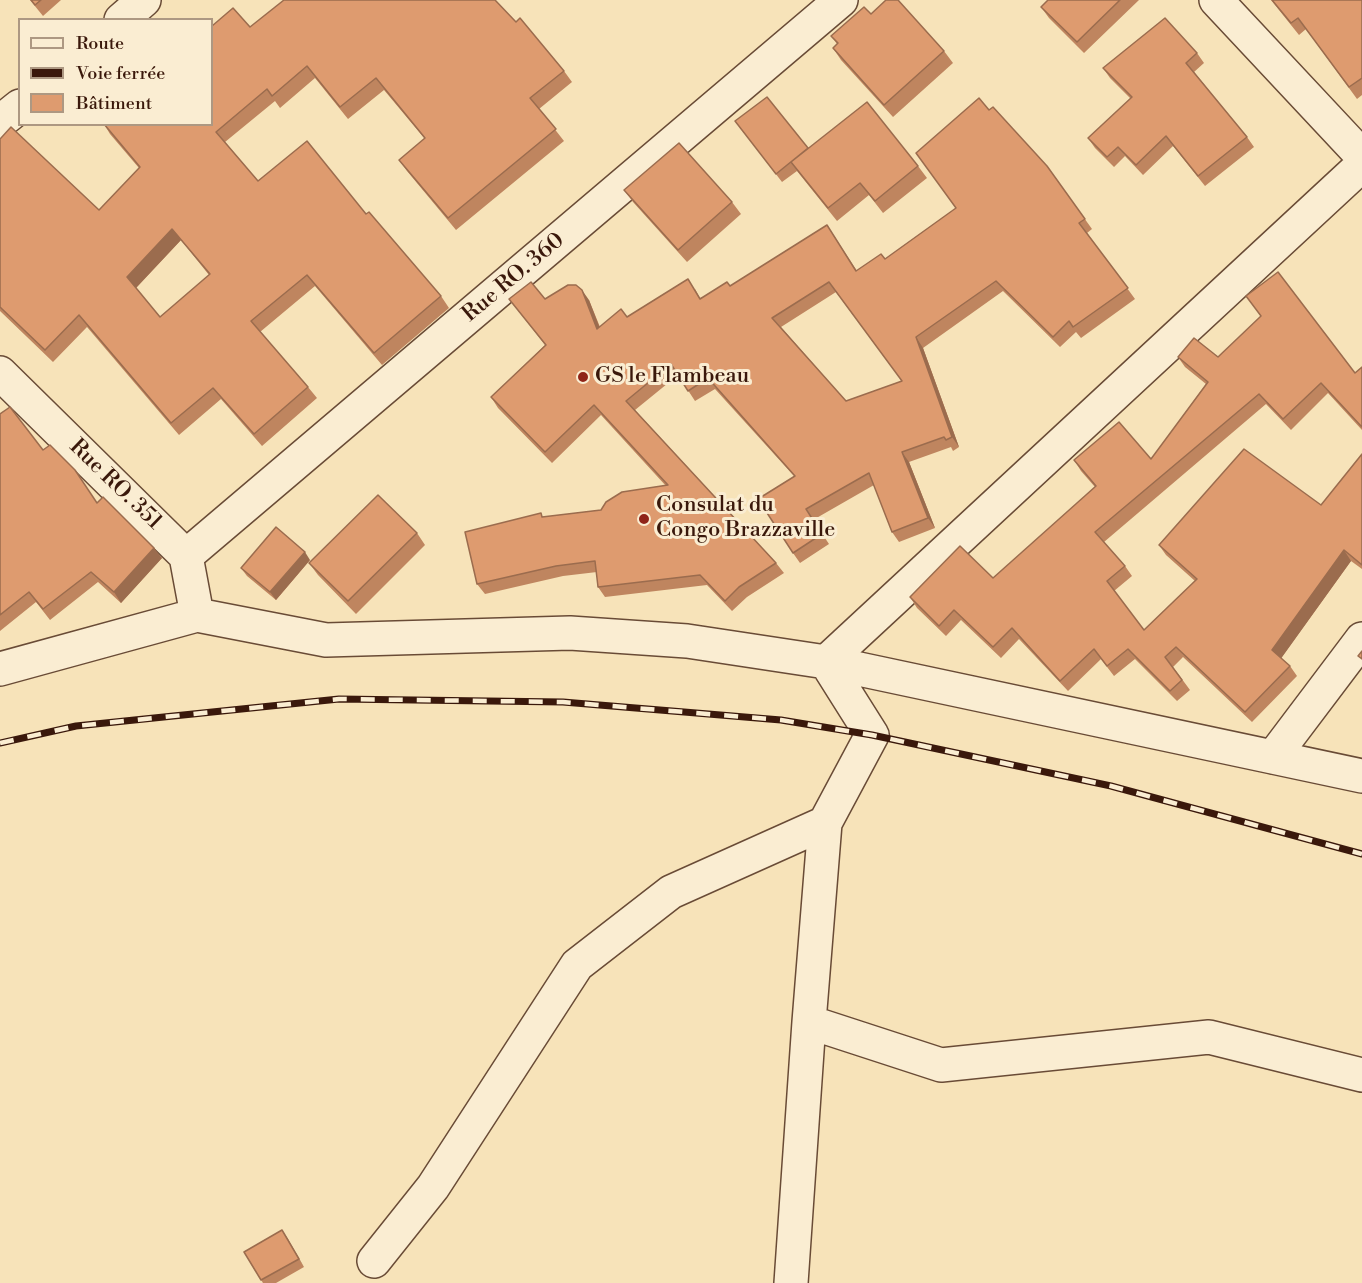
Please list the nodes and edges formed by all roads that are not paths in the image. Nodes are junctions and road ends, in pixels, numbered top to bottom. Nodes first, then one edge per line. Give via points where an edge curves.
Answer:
1 (144, 0) edge
2 (841, 0) edge
3 (1216, 0) edge
4 (123, 18) edge
5 (18, 108) edge
6 (0, 122) edge
7 (1362, 156) edge
8 (1362, 165) edge
9 (0, 373) edge
10 (186, 556) junction
11 (198, 615) junction
12 (1362, 639) edge
13 (826, 662) junction
14 (0, 669) edge
15 (1273, 757) junction
16 (1362, 776) edge
17 (825, 823) junction
18 (809, 1022) junction
19 (1362, 1075) edge
20 (374, 1261) dead end
21 (791, 1283) edge

1 - 4 street
2 - 10 street, Rue RO. 360
3 - 7 street
5 - 6 street
8 - 13 street
9 - 10 street, Rue RO. 351
10 - 11 street
11 - 13 street via 326,640 570,633 687,641
11 - 14 street
12 - 15 street
13 - 15 street
13 - 17 street via 872,735
15 - 16 street
17 - 18 street
17 - 20 street via 671,892 577,965 433,1187
18 - 19 street via 941,1065 1209,1037
18 - 21 street

